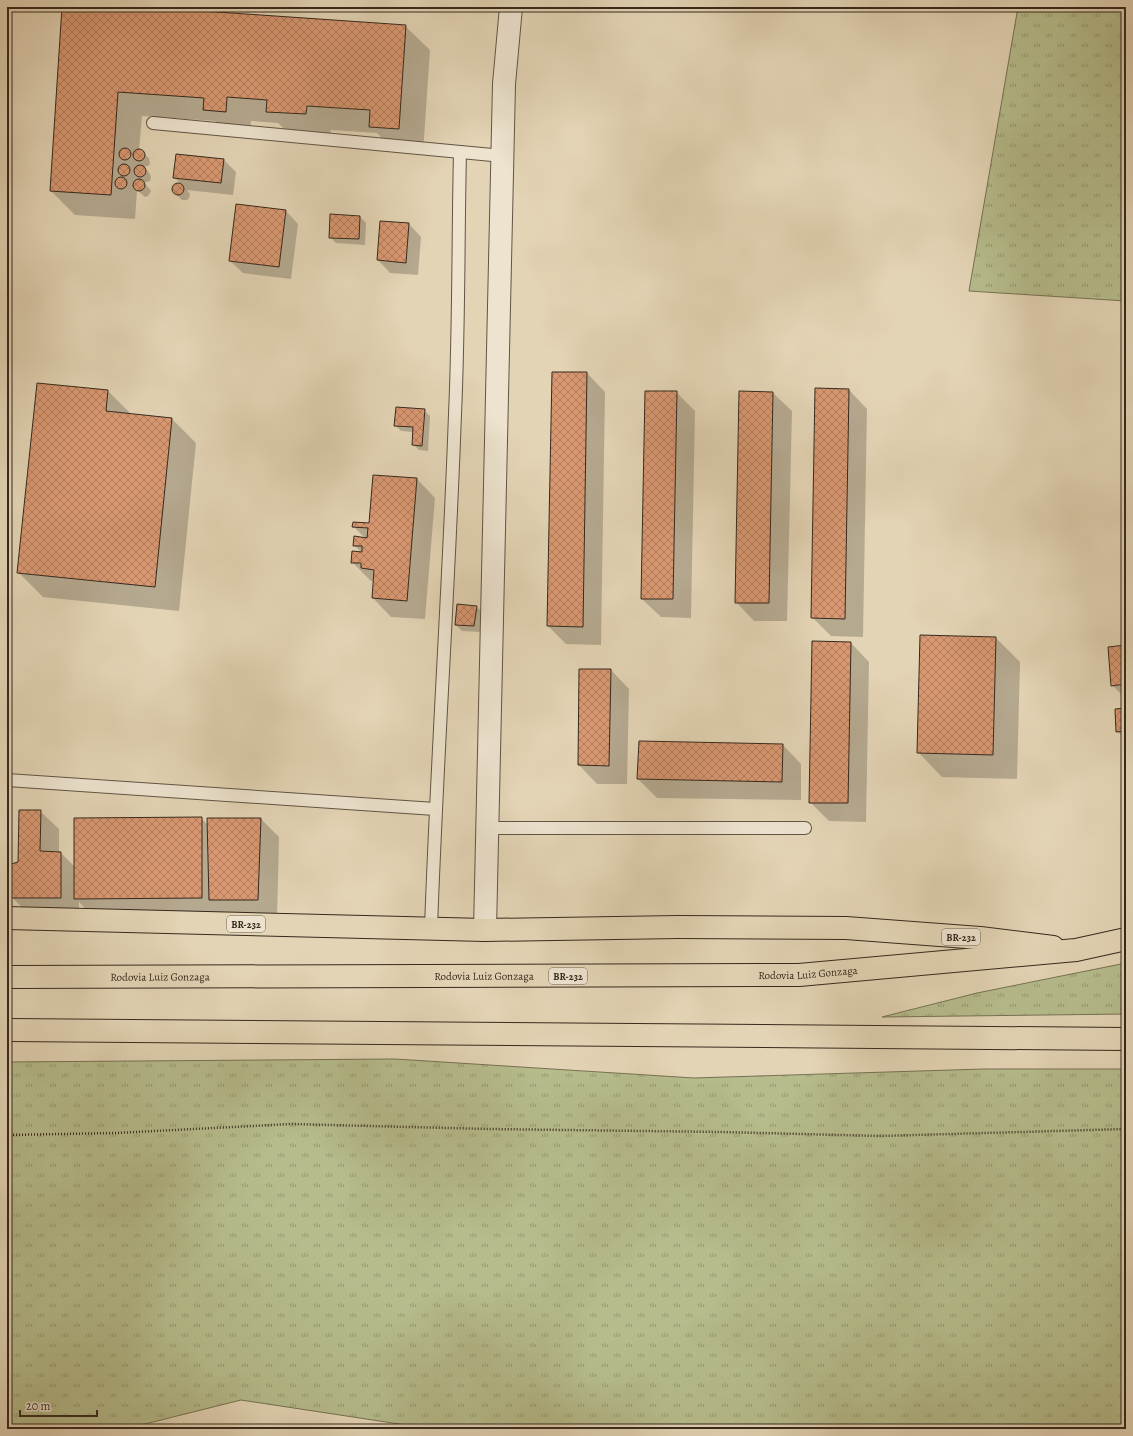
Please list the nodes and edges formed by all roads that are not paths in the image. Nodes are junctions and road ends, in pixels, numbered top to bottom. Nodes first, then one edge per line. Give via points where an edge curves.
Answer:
1 (511, 7) edge
2 (153, 123) dead end
3 (460, 152) junction
4 (503, 156) junction
5 (7, 780) edge
6 (435, 809) junction
7 (488, 828) junction
8 (805, 828) dead end
9 (7, 918) edge
10 (431, 928) junction
11 (485, 930) junction
12 (1126, 939) edge
13 (1076, 950) junction
14 (7, 977) edge
15 (7, 1030) edge
16 (1126, 1039) edge

1 - 4 street via 504,84
2 - 3 lane
3 - 4 lane
3 - 6 lane via 456,412
4 - 7 street
5 - 6 lane
6 - 10 lane
7 - 8 lane
7 - 11 street
9 - 10 main road, BR-232
10 - 11 main road, BR-232
11 - 13 main road, BR-232 via 846,928 980,938
12 - 13 main road, Rodovia Luiz Gonzaga / BR-232
13 - 14 main road, Rodovia Luiz Gonzaga / BR-232 via 799,975
15 - 16 main road

